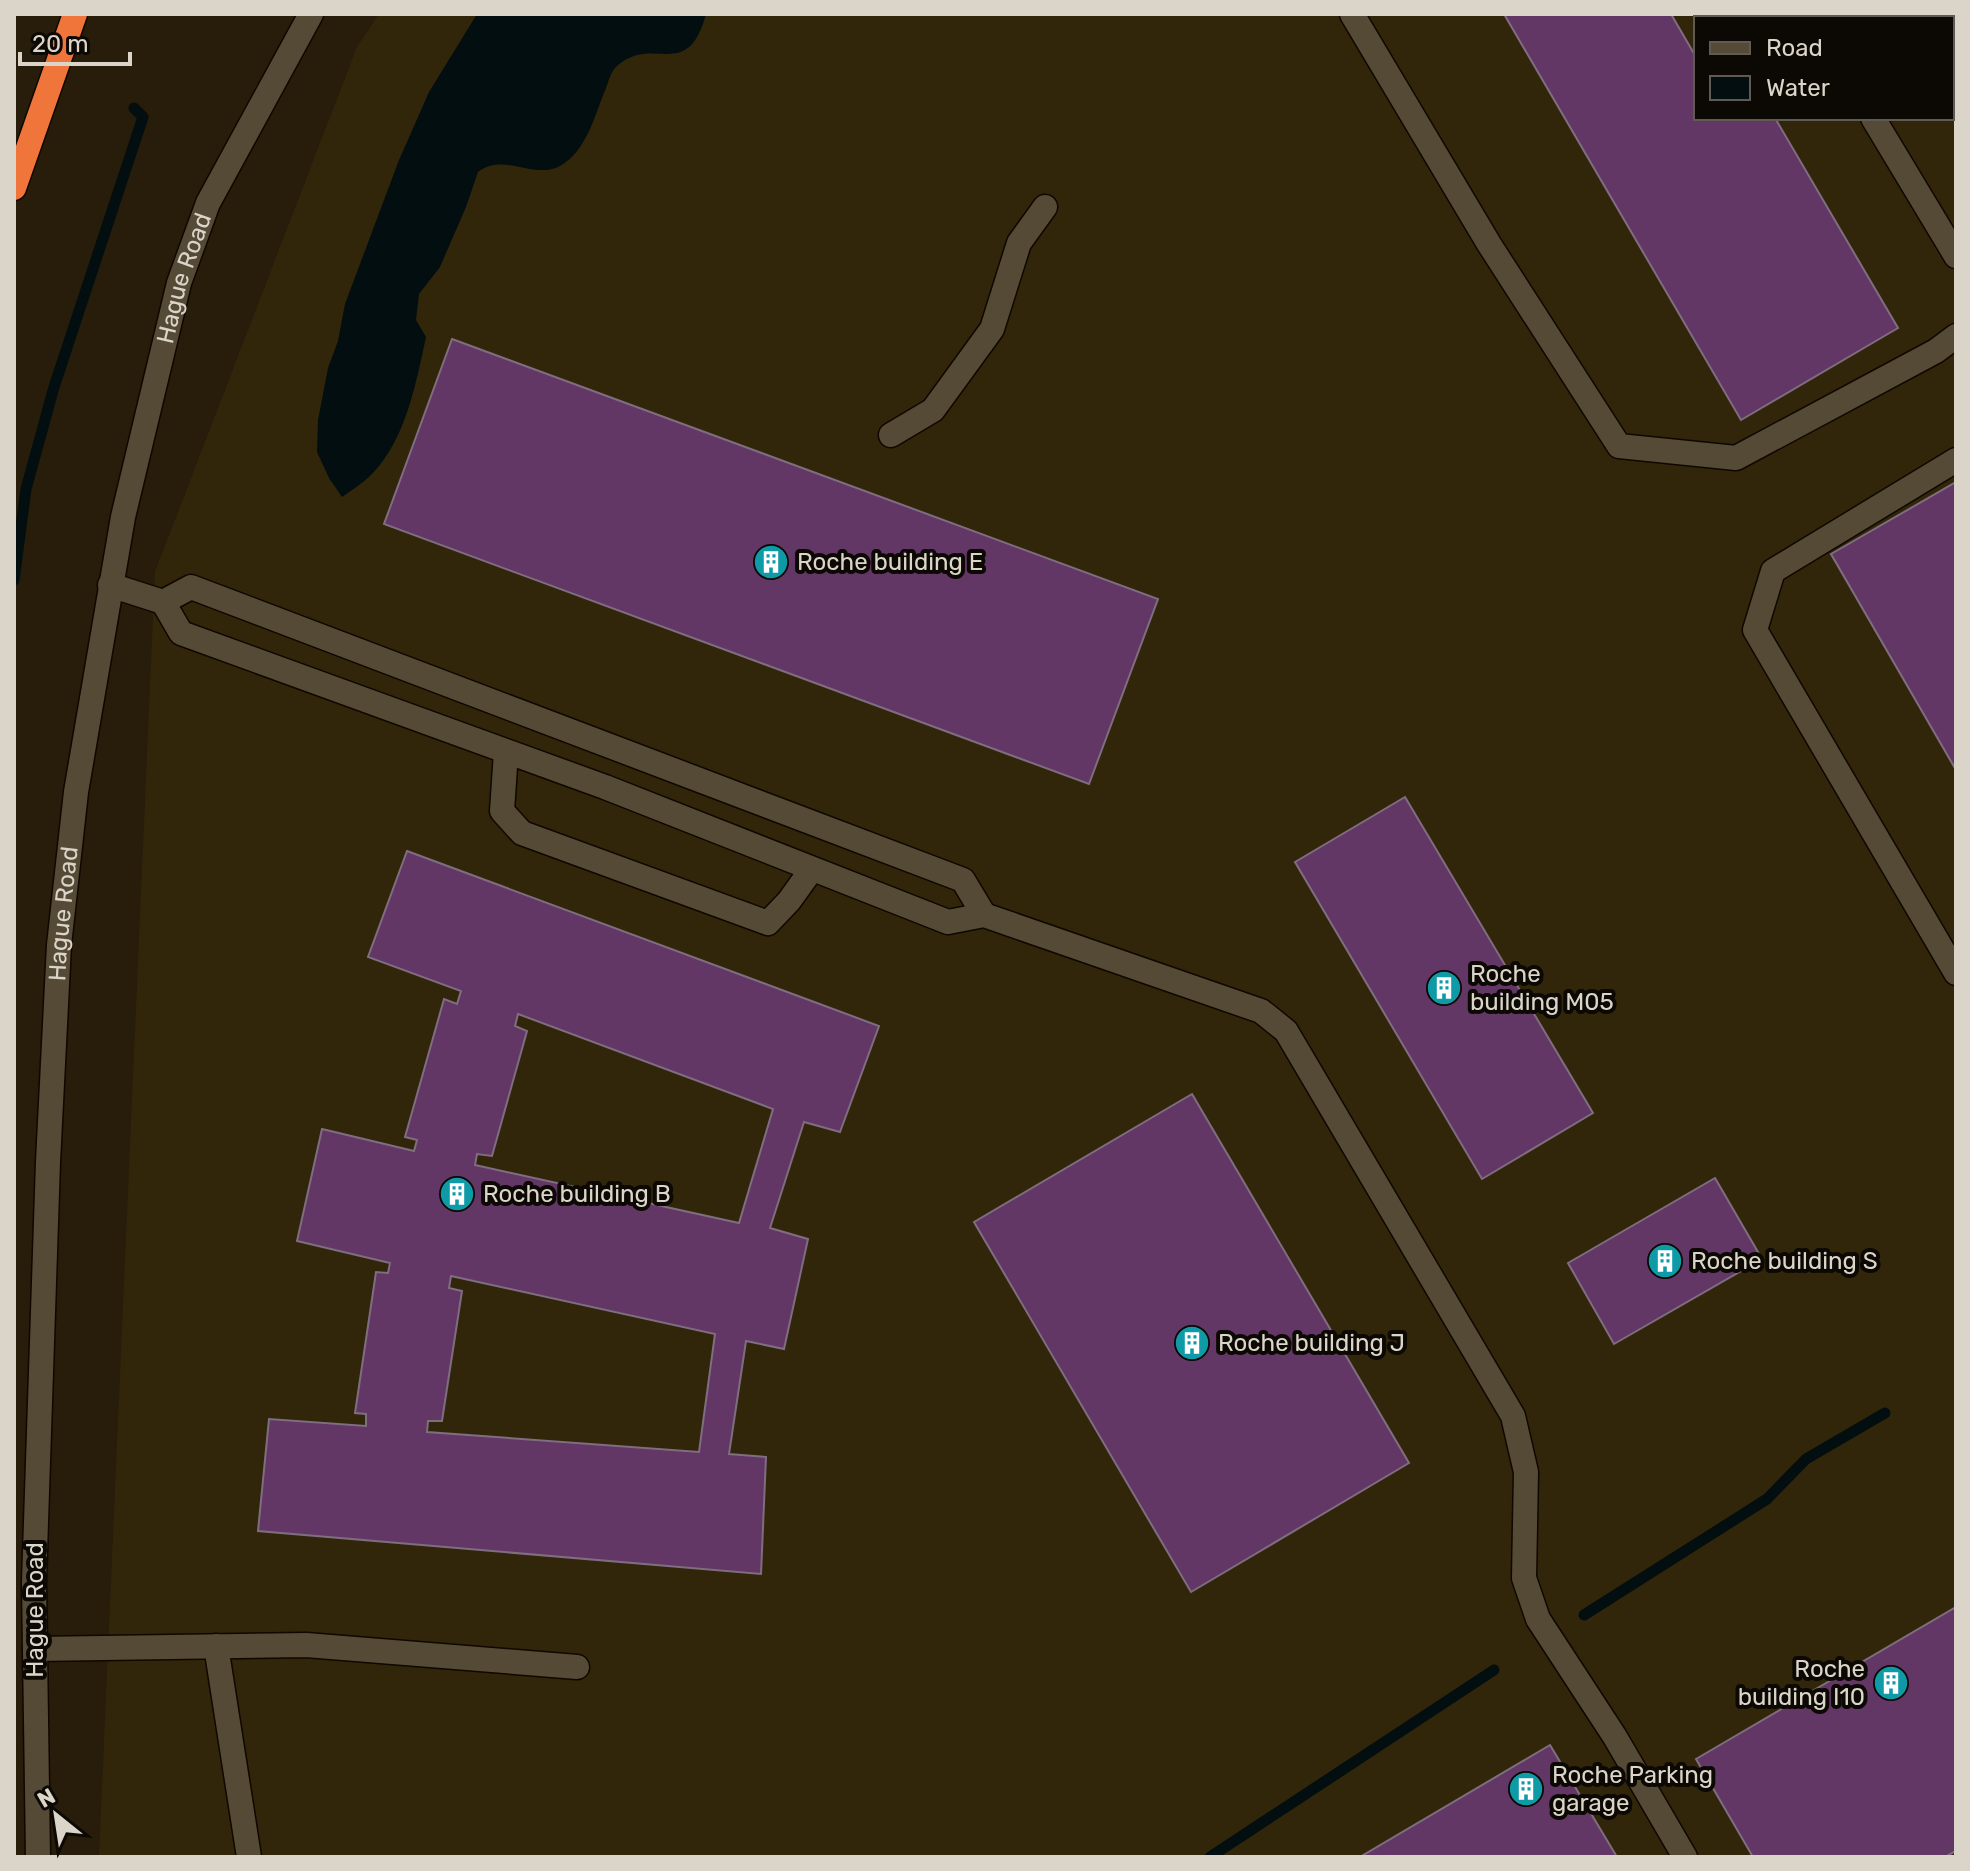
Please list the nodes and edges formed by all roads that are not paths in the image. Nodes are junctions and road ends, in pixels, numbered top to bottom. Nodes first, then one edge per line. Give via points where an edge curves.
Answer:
1 (75, 14) edge
2 (311, 14) edge
3 (1352, 14) edge
4 (1874, 120) edge
5 (14, 188) edge
6 (1045, 207) dead end
7 (1956, 256) edge
8 (1956, 336) edge
9 (891, 435) dead end
10 (1956, 460) edge
11 (110, 585) junction
12 (163, 602) junction
13 (506, 752) junction
14 (812, 869) junction
15 (984, 915) junction
16 (1956, 973) edge
17 (216, 1646) junction
18 (35, 1649) junction
19 (577, 1667) dead end
20 (38, 1857) edge
21 (249, 1857) edge
22 (1685, 1857) edge

1 - 5 highway
2 - 11 street, Hague Road via 208,203 179,283
3 - 8 street via 1489,244 1619,446 1736,458
4 - 7 street
6 - 9 street via 1019,243 992,329 933,410
10 - 16 street via 1773,571 1755,630
11 - 12 street
11 - 18 street, Hague Road via 76,792 59,945
12 - 13 street via 181,633
12 - 15 street via 191,587 963,880
13 - 14 street
13 - 14 street via 502,811 522,833 768,923
14 - 15 street via 948,922
15 - 22 street via 1261,1011 1286,1031 1513,1416 1526,1472 1524,1578 1538,1619
17 - 18 street
17 - 19 street via 306,1645
17 - 21 street
18 - 20 street, Hague Road

